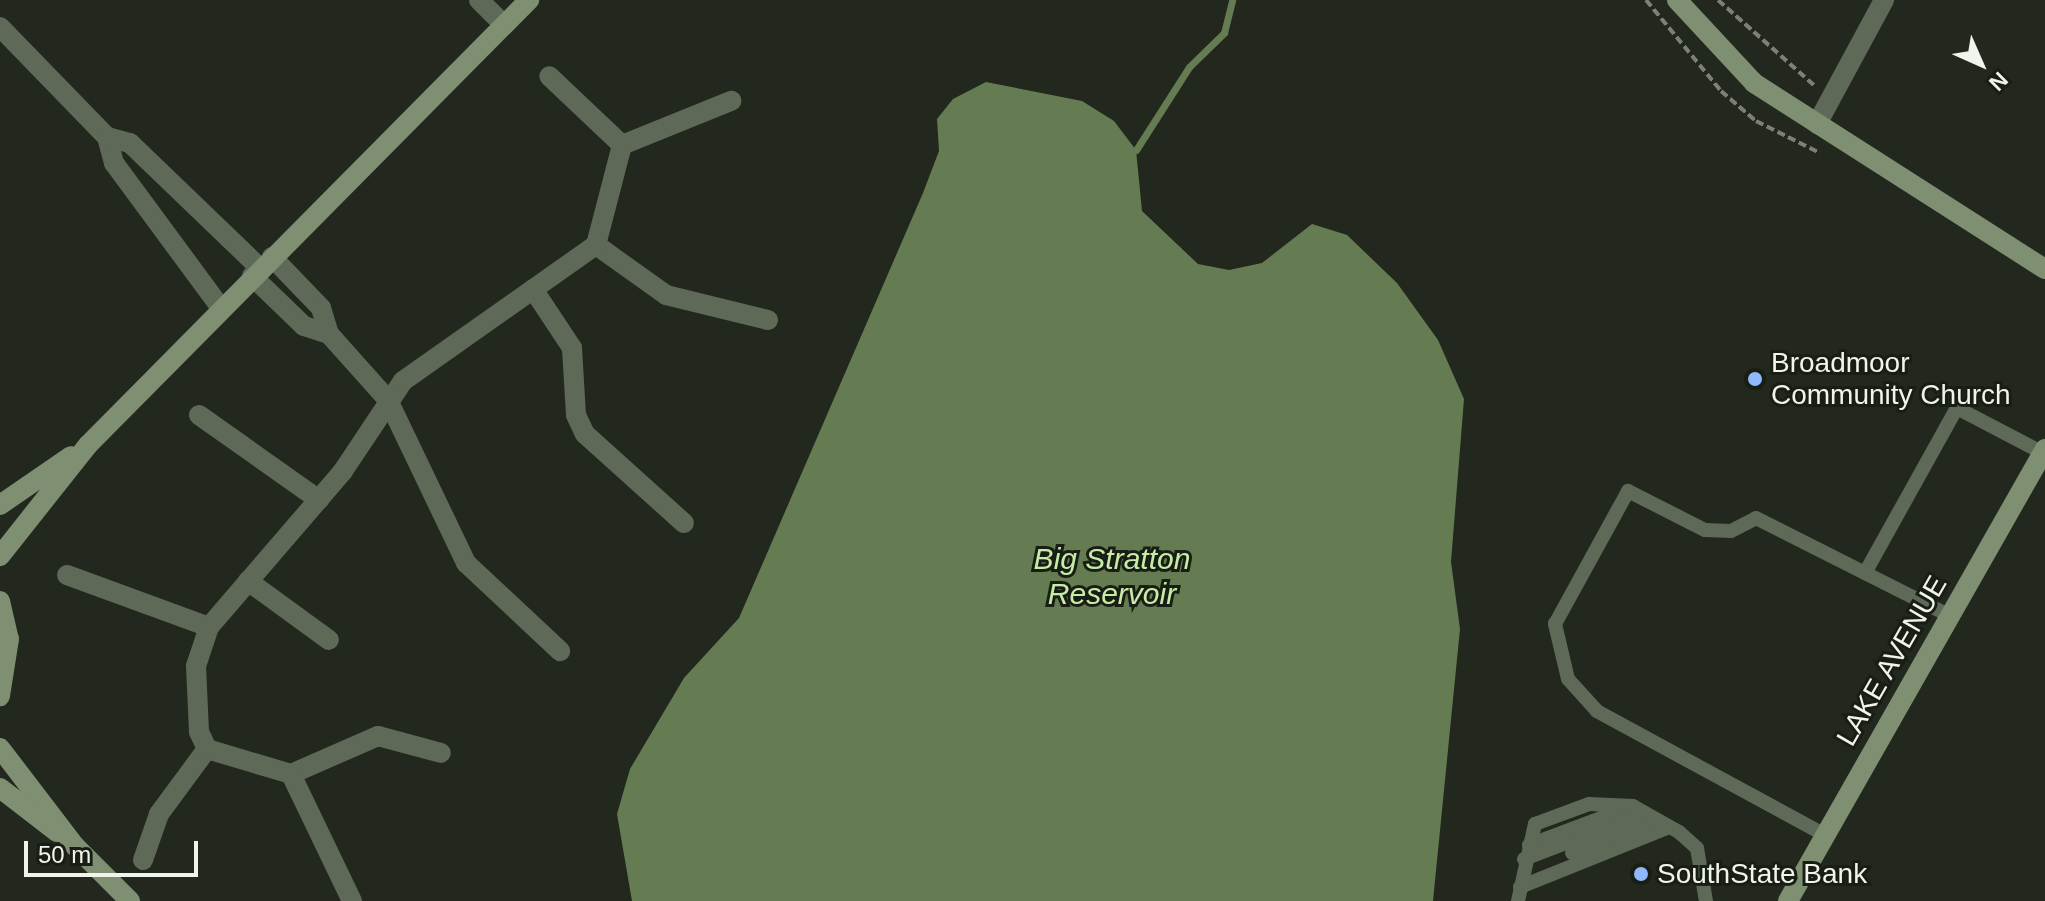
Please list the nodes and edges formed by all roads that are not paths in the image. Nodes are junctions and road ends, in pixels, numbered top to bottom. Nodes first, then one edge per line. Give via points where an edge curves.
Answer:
1 (479, 0) edge
2 (529, 0) edge
3 (1677, 0) edge
4 (1884, 0) edge
5 (504, 25) junction
6 (0, 27) edge
7 (549, 76) dead end
8 (731, 101) dead end
9 (1817, 124) junction
10 (107, 137) junction
11 (622, 145) junction
12 (2002, 235) junction
13 (596, 245) junction
14 (2045, 247) edge
15 (261, 267) junction
16 (2045, 269) edge
17 (533, 289) junction
18 (221, 308) junction
19 (768, 320) dead end
20 (388, 400) junction
21 (199, 415) dead end
22 (88, 445) junction
23 (2044, 451) edge
24 (319, 500) junction
25 (0, 505) edge
26 (684, 523) dead end
27 (0, 556) edge
28 (1865, 573) junction
29 (67, 575) dead end
30 (248, 581) junction
31 (0, 601) edge
32 (1950, 616) junction
33 (209, 627) junction
34 (329, 640) dead end
35 (560, 651) dead end
36 (0, 696) edge
37 (0, 748) edge
38 (207, 749) junction
39 (441, 753) dead end
40 (291, 774) junction
41 (0, 788) edge
42 (1651, 816) junction
43 (1825, 835) junction
44 (75, 846) junction
45 (1525, 858) junction
46 (143, 860) dead end
47 (1519, 894) edge
48 (130, 901) edge
49 (352, 901) edge
50 (1706, 901) edge
51 (1788, 901) edge

1 - 5 street
2 - 5 street
3 - 9 street via 1725,58
4 - 9 street
5 - 15 street
6 - 10 street
7 - 11 street
8 - 11 street
9 - 12 street
10 - 15 street via 130,143
10 - 18 street via 114,163
11 - 13 street
12 - 14 street
12 - 16 street
13 - 17 street
13 - 19 street via 666,295
15 - 18 street
15 - 20 street via 304,326 329,334
17 - 20 street via 403,381
17 - 26 street via 572,348 576,415 585,434
18 - 22 street
20 - 24 street
20 - 35 street via 466,563
21 - 24 street
22 - 25 street
22 - 27 street
23 - 28 lane via 1957,408
23 - 32 street, LAKE AVENUE
24 - 30 street
28 - 32 lane
28 - 43 lane via 1756,518 1731,531 1705,530 1628,491 1555,624 1568,679 1597,711
29 - 33 street via 91,590
30 - 33 street
30 - 34 street
31 - 36 street via 9,639
32 - 43 street, LAKE AVENUE
33 - 38 street via 196,666
37 - 44 street
38 - 40 street
38 - 46 street via 159,814
39 - 40 street via 378,736
40 - 49 street
41 - 44 street
42 - 45 lane
42 - 45 lane via 1558,812 1535,824
42 - 47 lane
42 - 50 lane via 1697,848
43 - 51 street, LAKE AVENUE
44 - 48 street
45 - 47 lane

